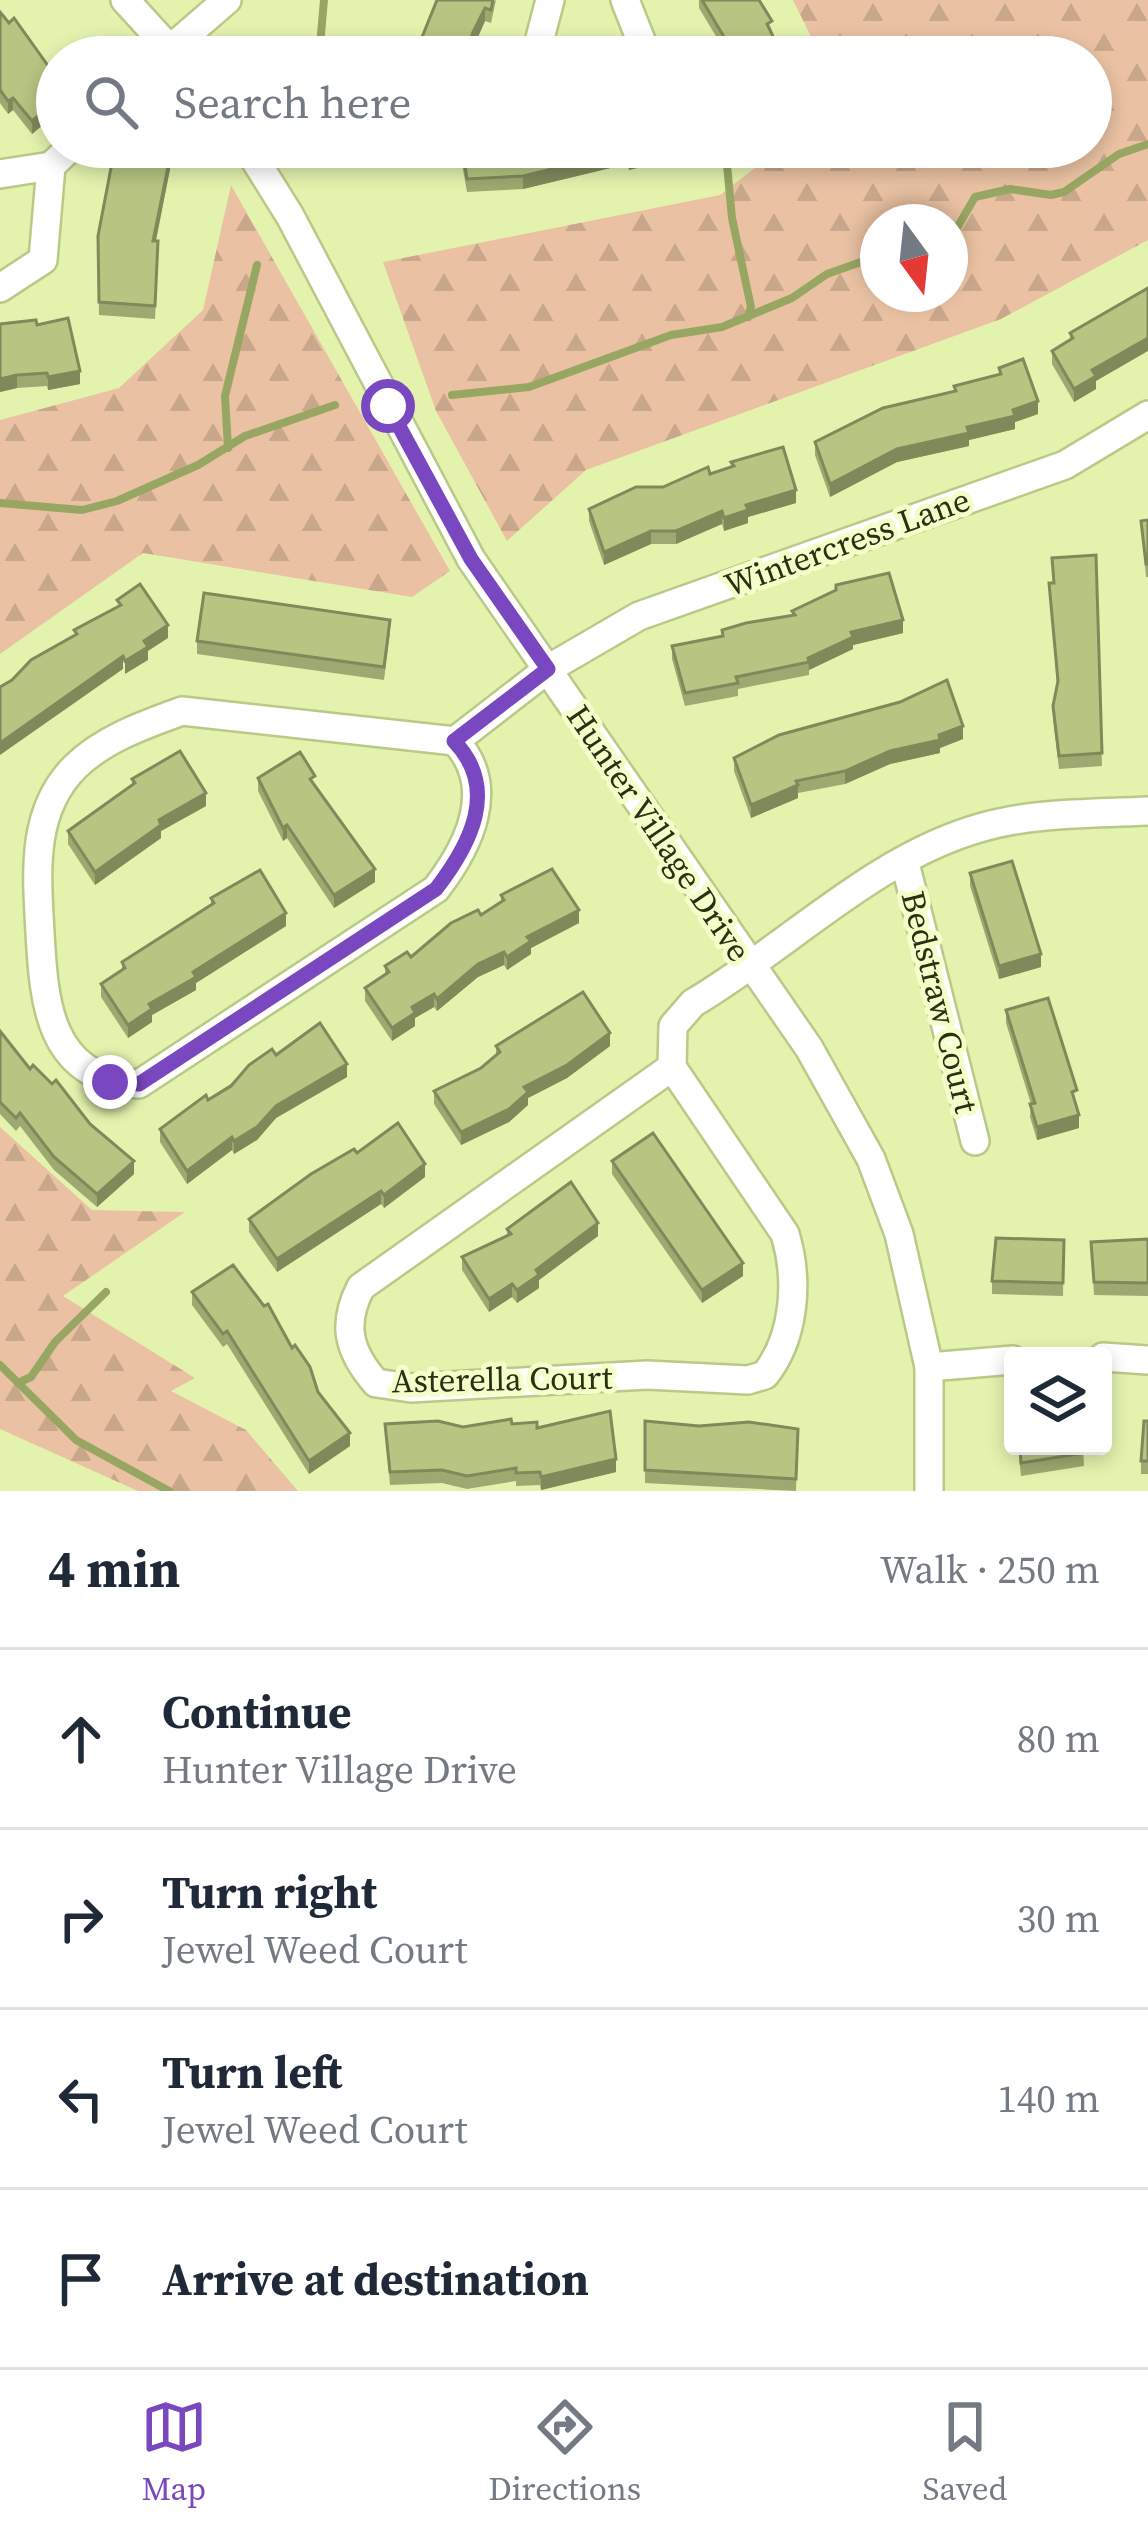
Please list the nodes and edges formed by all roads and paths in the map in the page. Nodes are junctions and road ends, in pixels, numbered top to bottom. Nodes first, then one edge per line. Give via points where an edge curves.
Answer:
1 (125, 0) edge
2 (227, 0) edge
3 (550, 0) edge
4 (625, 0) edge
5 (154, 36) edge
6 (188, 36) edge
7 (541, 36) edge
8 (639, 36) edge
9 (36, 164) edge
10 (59, 168) edge
11 (260, 168) edge
12 (0, 173) edge
13 (0, 288) edge
14 (1148, 416) edge
15 (548, 669) junction
16 (454, 741) junction
17 (1148, 811) edge
18 (905, 862) junction
19 (750, 968) junction
20 (672, 1067) junction
21 (975, 1141) dead end
22 (1112, 1358) edge
23 (1148, 1360) edge
24 (1004, 1361) edge
25 (929, 1367) junction
26 (929, 1491) edge

1 - 5 street
2 - 6 street
3 - 7 street
4 - 8 street
9 - 12 street
10 - 13 street via 43,260
11 - 15 street, Hunter Village Drive via 471,559
14 - 15 street, Wintercress Lane via 1065,465 639,616
15 - 16 street, Wintercress Lane
15 - 19 street, Hunter Village Drive
16 - 16 street via 182,711 135,728 75,767 42,819 36,866 43,1005 59,1037 110,1082 139,1084 436,889 466,850 476,814 476,776
17 - 18 street via 982,827
18 - 19 street
18 - 21 street, Bedstraw Court
19 - 20 street via 693,1003 673,1026
19 - 25 street, Hunter Village Drive via 835,1088 872,1159 899,1234
20 - 20 street, Asterella Court via 362,1287 349,1343 376,1383 765,1375 787,1335 789,1247
22 - 23 street
24 - 25 street
25 - 26 street, Hunter Village Drive

